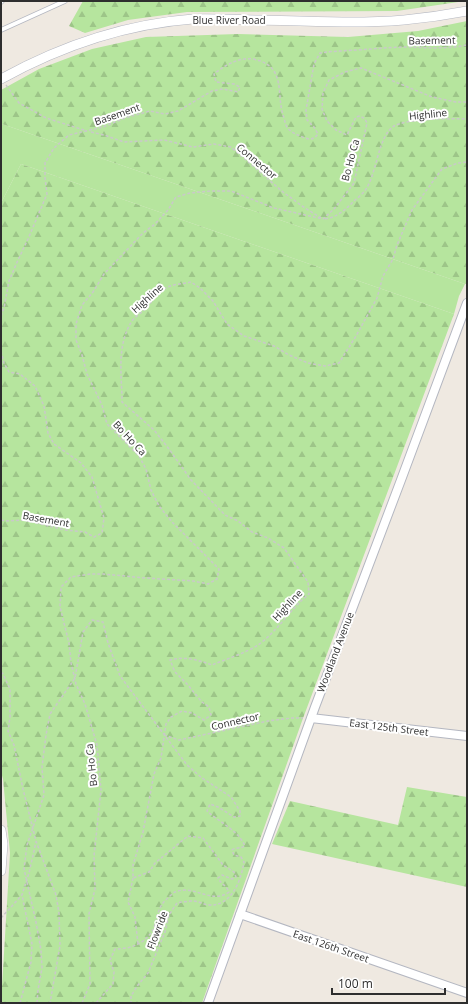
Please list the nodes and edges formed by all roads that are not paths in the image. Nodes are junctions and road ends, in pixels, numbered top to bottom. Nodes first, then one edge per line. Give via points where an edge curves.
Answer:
1 (65, 1) edge
2 (467, 10) edge
3 (1, 30) edge
4 (1, 78) edge
5 (467, 302) edge
6 (311, 718) junction
7 (467, 736) edge
8 (1, 830) edge
9 (1, 871) edge
10 (240, 914) junction
11 (467, 993) edge
12 (208, 1003) edge

1 - 3 lane
2 - 4 street, Blue River Road via 442,16 366,22 193,19 148,25 103,35 67,47
5 - 6 street, Woodland Avenue
6 - 7 street, East 125th Street
6 - 10 street, Woodland Avenue
8 - 9 street
10 - 11 street, East 126th Street
10 - 12 street, Woodland Avenue

